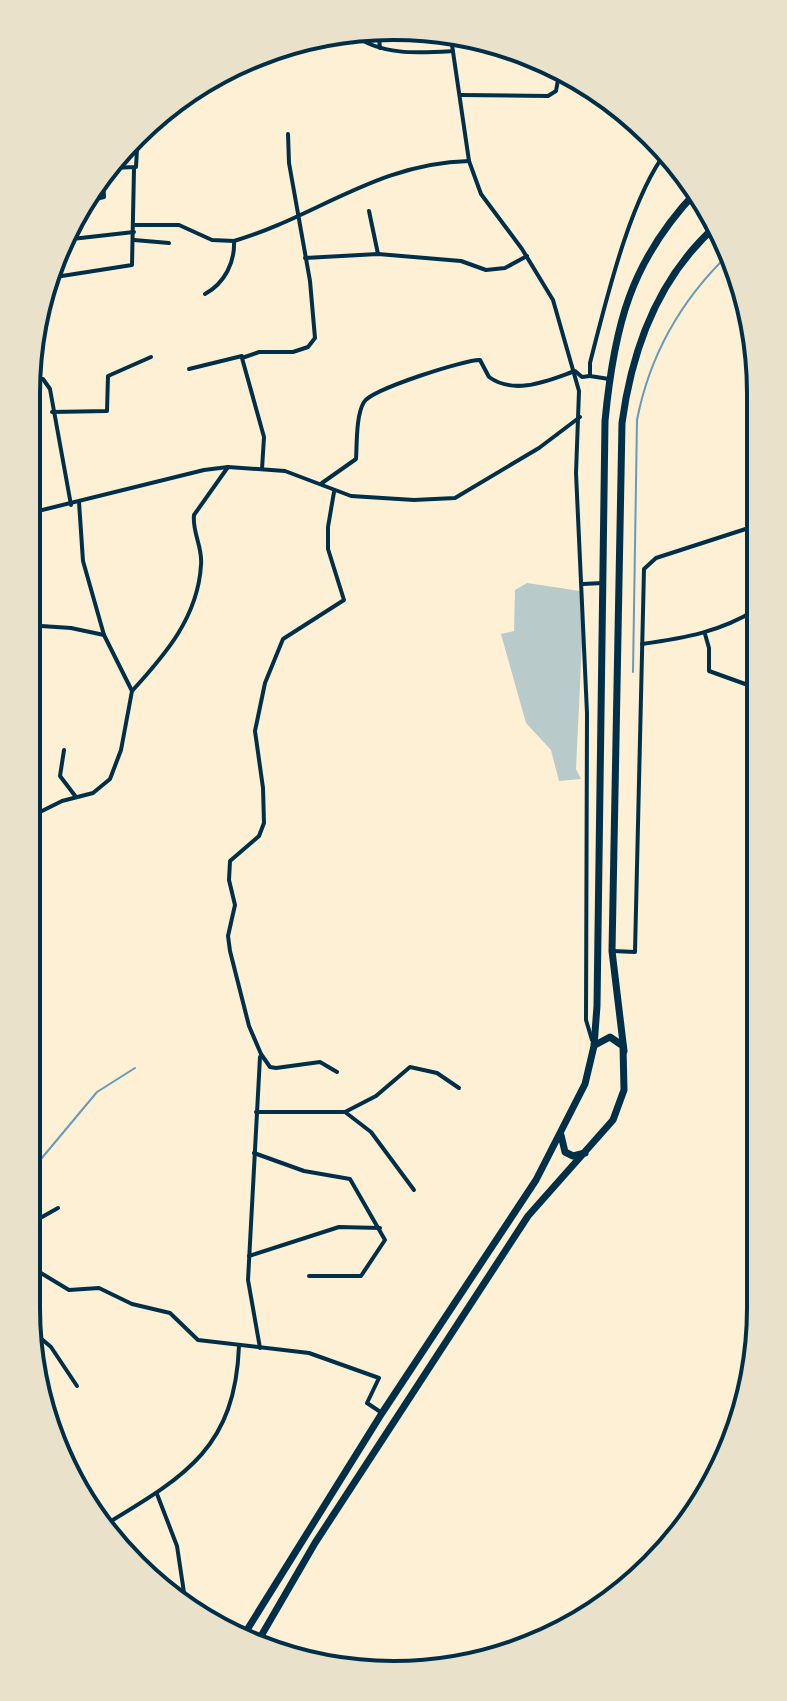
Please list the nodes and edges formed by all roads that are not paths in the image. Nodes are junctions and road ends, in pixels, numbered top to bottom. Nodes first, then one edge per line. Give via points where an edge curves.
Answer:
1 (379, 41) edge
2 (363, 42) edge
3 (452, 45) edge
4 (380, 48) junction
5 (453, 51) junction
6 (558, 80) edge
7 (461, 95) junction
8 (288, 134) dead end
9 (136, 152) edge
10 (469, 161) junction
11 (661, 162) edge
12 (121, 168) edge
13 (134, 169) junction
14 (689, 200) edge
15 (369, 211) dead end
16 (297, 214) junction
17 (133, 225) junction
18 (134, 232) junction
19 (709, 233) edge
20 (75, 239) edge
21 (134, 240) junction
22 (234, 241) junction
23 (169, 243) dead end
24 (378, 254) junction
25 (527, 256) junction
26 (305, 258) junction
27 (60, 276) edge
28 (205, 294) dead end
29 (244, 355) junction
30 (151, 357) dead end
31 (189, 369) dead end
32 (575, 371) junction
33 (590, 376) junction
34 (609, 379) junction
35 (41, 381) edge
36 (52, 412) junction
37 (580, 417) junction
38 (228, 467) junction
39 (262, 469) junction
40 (322, 483) junction
41 (334, 492) junction
42 (79, 502) junction
43 (71, 505) junction
44 (40, 511) edge
45 (747, 529) edge
46 (603, 583) junction
47 (583, 584) junction
48 (747, 615) edge
49 (40, 627) edge
50 (705, 634) junction
51 (104, 635) junction
52 (642, 644) junction
53 (747, 685) edge
54 (132, 691) junction
55 (64, 750) dead end
56 (76, 797) junction
57 (40, 810) edge
58 (612, 951) junction
59 (594, 1046) junction
60 (624, 1051) junction
61 (261, 1054) junction
62 (337, 1072) dead end
63 (459, 1088) dead end
64 (256, 1112) junction
65 (345, 1112) junction
66 (562, 1131) junction
67 (590, 1149) junction
68 (254, 1153) junction
69 (414, 1190) dead end
70 (58, 1208) dead end
71 (40, 1218) edge
72 (380, 1228) junction
73 (249, 1256) junction
74 (40, 1272) edge
75 (309, 1276) dead end
76 (42, 1339) edge
77 (239, 1346) junction
78 (260, 1348) junction
79 (77, 1386) dead end
80 (382, 1413) junction
81 (157, 1494) junction
82 (112, 1521) edge
83 (184, 1592) edge
84 (247, 1629) edge
85 (261, 1635) edge

1 - 4 street
2 - 4 street
3 - 5 street
4 - 5 street
5 - 7 street
6 - 7 street via 556,91 548,96
7 - 10 street
8 - 16 street
9 - 13 street
10 - 16 street via 440,161 394,173
10 - 25 street via 481,194
11 - 33 street via 610,285
12 - 13 street
13 - 17 street
14 - 34 main road via 645,260 625,304
15 - 24 street
16 - 22 street
16 - 26 street
17 - 18 street
17 - 22 street via 179,225 212,240
18 - 20 street
18 - 21 street
19 - 58 main road via 682,262 644,327 626,391
21 - 23 street
21 - 27 street via 132,265
22 - 28 street via 232,264
24 - 25 street via 461,261 486,270 505,268
24 - 26 street
25 - 32 street via 553,300
26 - 29 street via 315,338 293,352
29 - 31 street
29 - 39 street via 242,369 264,437
30 - 36 street via 108,376 107,411
32 - 33 street
32 - 37 street
32 - 40 street via 537,385 509,385 489,377 480,360 468,359 448,370 376,390 363,404 356,459
33 - 34 street
34 - 46 main road
35 - 36 street via 47,382
36 - 43 street
37 - 41 street via 518,462 455,498 414,500
37 - 47 street via 576,473
38 - 39 street
38 - 42 street
38 - 54 street via 194,515 201,570 178,636
39 - 40 street
40 - 41 street
41 - 61 street via 328,549 344,600 283,639 265,683 255,731 264,823 259,836 228,867 235,905 230,951
42 - 43 street
42 - 51 street via 83,561
43 - 44 street
45 - 52 street via 647,563
46 - 47 street
46 - 59 main road
47 - 59 street via 586,1020
48 - 50 street
49 - 51 street
50 - 52 street
50 - 53 street via 709,671
51 - 54 street
52 - 58 street via 635,952
54 - 56 street via 110,779 100,789
55 - 56 street via 60,776
56 - 57 street
58 - 60 main road
59 - 60 main road via 610,1037
59 - 66 main road via 585,1084
60 - 67 main road via 619,1106
61 - 62 street via 270,1067 320,1062
61 - 64 street
63 - 65 street via 437,1073 410,1067 376,1096
64 - 65 street
64 - 68 street
65 - 69 street via 371,1132
66 - 67 main road via 560,1144 569,1155
66 - 80 main road via 528,1193
67 - 85 main road via 528,1216 315,1543
68 - 72 street via 304,1171 350,1179
68 - 73 street
70 - 71 street
72 - 73 street via 339,1227
72 - 75 street via 385,1240 361,1276
73 - 78 street
74 - 77 street via 69,1290 99,1288 132,1304 170,1313 198,1340
76 - 79 street
77 - 78 street
77 - 81 street via 235,1395 219,1427 201,1458
78 - 80 street via 309,1353 379,1378 367,1403
80 - 84 main road
81 - 82 street
81 - 83 street via 177,1546

